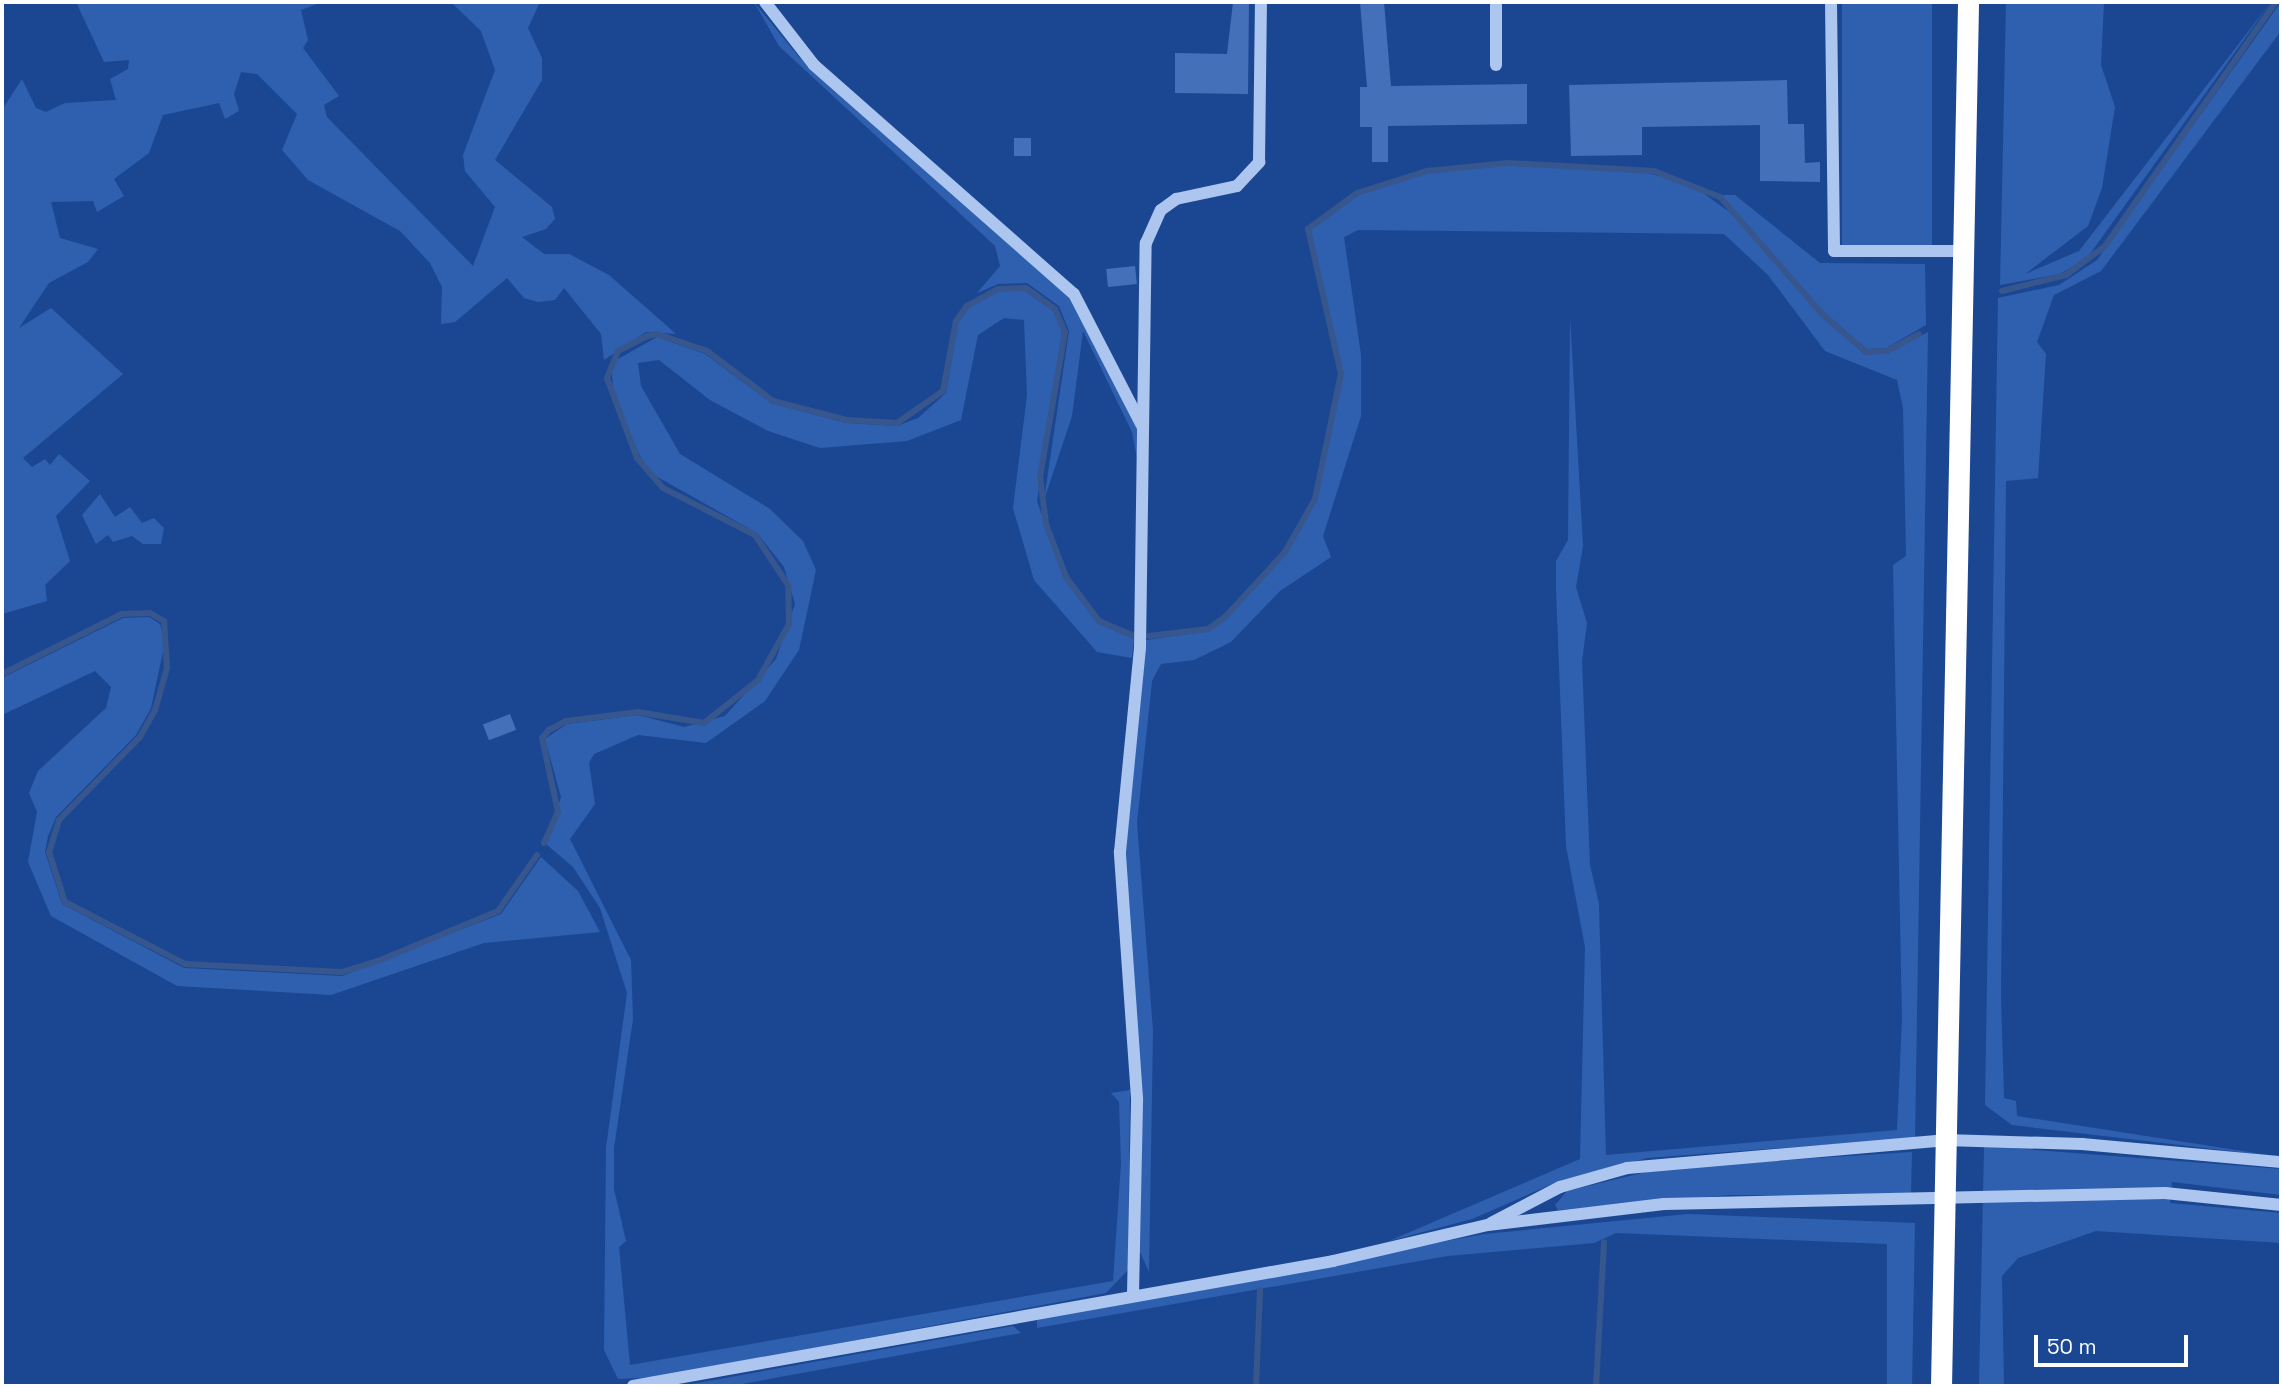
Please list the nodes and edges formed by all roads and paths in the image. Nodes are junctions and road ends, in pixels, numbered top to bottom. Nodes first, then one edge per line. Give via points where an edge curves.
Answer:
1 (765, 2) edge
2 (1261, 2) edge
3 (1496, 2) edge
4 (1830, 2) edge
5 (1968, 2) edge
6 (1496, 65) dead end
7 (1963, 251) junction
8 (1143, 429) junction
9 (1945, 1140) junction
10 (2281, 1163) edge
11 (2281, 1205) edge
12 (1488, 1225) junction
13 (1133, 1294) junction
14 (633, 1386) edge
15 (1941, 1386) edge

1 - 8 street via 814,65 1074,294
2 - 8 street via 1259,162 1237,186 1176,199 1161,210 1146,243
3 - 6 street
4 - 7 street via 1834,251
5 - 7 highway
7 - 9 highway
8 - 13 street via 1140,648 1120,852 1137,1098
9 - 10 street via 2082,1144
9 - 12 street via 1627,1168 1560,1187
9 - 15 highway
11 - 12 street via 2165,1193 1725,1203
12 - 13 street via 1333,1261
13 - 14 street

